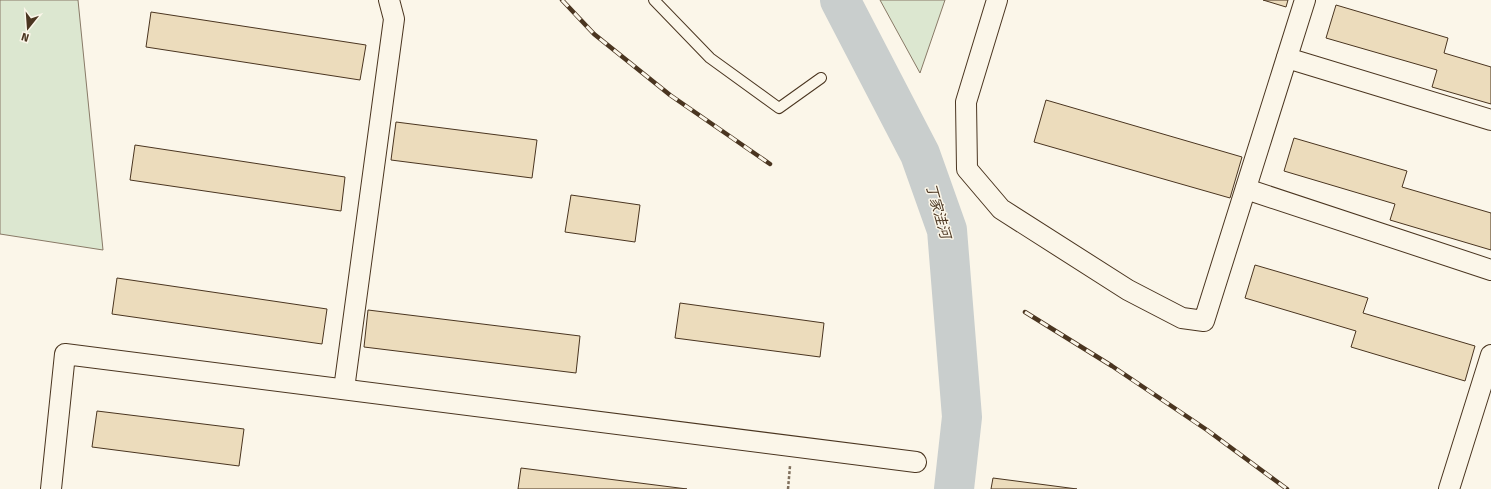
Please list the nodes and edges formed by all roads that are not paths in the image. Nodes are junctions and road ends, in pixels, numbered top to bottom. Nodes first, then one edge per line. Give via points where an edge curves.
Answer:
1 (389, 0) edge
2 (654, 0) edge
3 (997, 0) edge
4 (1305, 0) edge
5 (1287, 58) junction
6 (821, 78) dead end
7 (1491, 120) edge
8 (1246, 189) junction
9 (1491, 270) edge
10 (1491, 356) edge
11 (344, 389) junction
12 (1485, 397) edge
13 (916, 462) dead end
14 (51, 489) edge
15 (1449, 489) edge

1 - 11 street via 394,19
2 - 6 lane via 710,58 779,108
3 - 8 street via 966,102 967,169 1001,209 1128,290 1182,318 1204,321
4 - 5 street
5 - 7 street
5 - 8 street
8 - 9 street
10 - 12 street
11 - 13 street
11 - 14 street via 65,354
12 - 15 street

